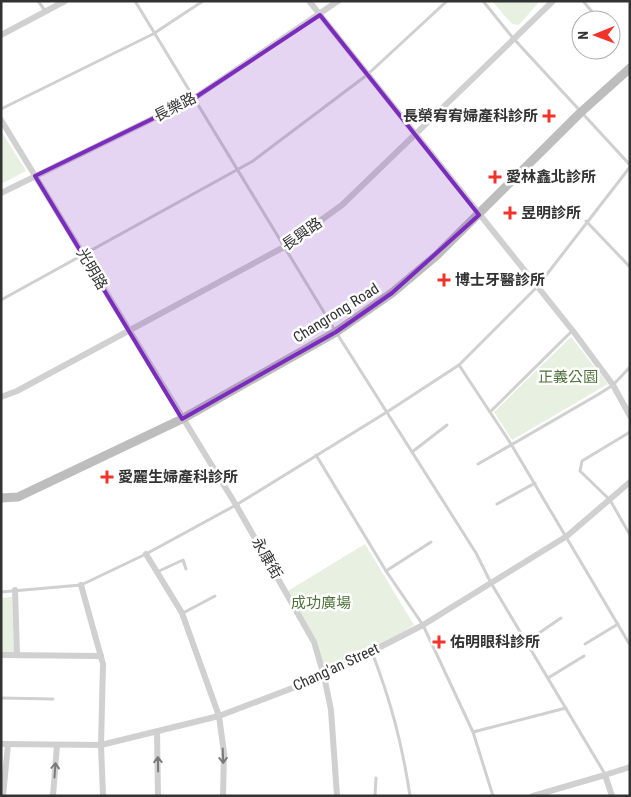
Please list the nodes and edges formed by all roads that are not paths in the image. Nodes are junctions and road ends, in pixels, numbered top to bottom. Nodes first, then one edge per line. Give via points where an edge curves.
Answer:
1 (38, 1) edge
2 (65, 1) edge
3 (135, 1) edge
4 (203, 1) edge
5 (309, 1) edge
6 (338, 1) edge
7 (447, 1) edge
8 (483, 1) edge
9 (553, 1) edge
10 (46, 12) junction
11 (320, 15) junction
12 (153, 34) junction
13 (1, 35) edge
14 (513, 38) junction
15 (630, 68) edge
16 (368, 75) junction
17 (193, 99) junction
18 (1, 109) edge
19 (580, 113) junction
20 (1, 120) edge
21 (414, 134) junction
22 (630, 166) edge
23 (237, 171) junction
24 (35, 176) junction
25 (1, 193) edge
26 (479, 215) junction
27 (586, 221) junction
28 (284, 247) junction
29 (83, 255) junction
30 (630, 267) edge
31 (537, 287) junction
32 (1, 300) edge
33 (129, 331) junction
34 (573, 331) junction
35 (336, 332) junction
36 (459, 365) junction
37 (630, 367) edge
38 (613, 384) junction
39 (1, 397) edge
40 (387, 412) junction
41 (490, 412) junction
42 (630, 416) edge
43 (182, 418) junction
44 (446, 425) dead end
45 (630, 432) edge
46 (511, 444) junction
47 (412, 452) junction
48 (316, 456) junction
49 (478, 464) dead end
50 (630, 482) edge
51 (535, 483) junction
52 (1, 498) edge
53 (610, 500) junction
54 (497, 504) dead end
55 (236, 505) junction
56 (630, 535) edge
57 (567, 536) junction
58 (431, 542) dead end
59 (146, 554) junction
60 (186, 569) dead end
61 (386, 571) junction
62 (157, 572) junction
63 (491, 583) junction
64 (81, 585) junction
65 (15, 590) junction
66 (1, 592) edge
67 (216, 596) dead end
68 (182, 613) junction
69 (561, 618) dead end
70 (618, 624) junction
71 (423, 625) junction
72 (526, 642) junction
73 (585, 644) dead end
74 (630, 644) edge
75 (372, 651) junction
76 (17, 655) junction
77 (1, 656) edge
78 (101, 656) junction
79 (584, 656) dead end
80 (324, 676) junction
81 (548, 678) junction
82 (1, 698) edge
83 (53, 699) dead end
84 (566, 708) junction
85 (219, 716) junction
86 (157, 732) junction
87 (474, 732) junction
88 (4, 744) edge
89 (57, 745) junction
90 (101, 745) junction
91 (630, 768) edge
92 (605, 775) junction
93 (376, 778) dead end
94 (2, 796) edge
95 (53, 796) edge
96 (104, 796) edge
97 (158, 796) edge
98 (223, 796) edge
99 (337, 796) edge
100 (376, 796) edge
101 (410, 796) edge
102 (493, 796) edge
103 (533, 796) edge
104 (612, 796) edge

1 - 10 lane
2 - 10 street
3 - 12 lane
4 - 12 lane
5 - 11 street
6 - 11 street, 長樂路
7 - 16 lane
8 - 14 lane
9 - 14 street, 長興路
10 - 13 street
11 - 16 street
11 - 17 street, 長樂路
12 - 17 lane
12 - 18 lane
14 - 19 lane
14 - 21 street, 長興路
15 - 19 street, Changrong Road
16 - 21 street
16 - 23 lane
17 - 23 lane
17 - 24 street, 長樂路
19 - 22 lane
19 - 26 street, Changrong Road
20 - 24 street, 光明路
21 - 26 street
21 - 28 street, 長興路 via 342,205
22 - 27 lane
23 - 28 lane
23 - 29 lane
24 - 25 street, 長樂路
24 - 29 street, 光明路
26 - 31 street
26 - 35 street, Changrong Road via 392,293
27 - 30 lane
27 - 31 lane
28 - 33 street, 長興路
28 - 35 lane
29 - 32 lane
29 - 33 street, 光明路
31 - 34 street
31 - 36 lane
33 - 39 street, 長興路
33 - 43 street, 光明路
34 - 38 street
34 - 41 lane
35 - 40 lane
35 - 43 street, Changrong Road
36 - 40 lane
36 - 41 lane
37 - 38 lane
38 - 42 street
38 - 46 lane
40 - 47 lane
40 - 48 lane
41 - 46 lane
43 - 52 street, Changrong Road via 18,497
43 - 55 street, 永康街
44 - 47 lane
45 - 53 lane via 582,461 580,470
46 - 49 lane
46 - 51 lane
47 - 63 lane via 476,553
48 - 55 lane
48 - 61 lane
50 - 53 street, Chang'an Street
51 - 54 lane
51 - 57 lane
53 - 56 lane
53 - 57 street, Chang'an Street
55 - 59 lane
55 - 80 street, 永康街 via 295,606 316,647
57 - 63 street, Chang'an Street
57 - 70 lane
58 - 61 lane
59 - 62 street
59 - 64 lane
60 - 62 lane via 183,560
61 - 71 lane
62 - 68 street
63 - 71 street, Chang'an Street
63 - 72 lane
64 - 65 lane
64 - 78 street
65 - 66 lane
65 - 76 street
67 - 68 lane
68 - 85 street
69 - 72 lane
70 - 73 lane
70 - 74 lane
71 - 75 street, Chang'an Street
71 - 87 lane
72 - 81 lane
75 - 80 street, Chang'an Street
75 - 101 lane via 403,747
76 - 77 street
76 - 78 street
78 - 90 street
79 - 81 lane
80 - 85 street, Chang'an Street
80 - 99 street, 永康街 via 331,710
81 - 84 lane
82 - 83 lane
84 - 87 lane
84 - 92 lane
85 - 86 street, Chang'an Street
85 -> 98 street via 224,753
86 - 90 street, Chang'an Street
97 -> 86 street
87 - 102 lane
88 - 89 street, Chang'an Street
88 - 94 street
89 - 90 street, Chang'an Street
95 -> 89 street
90 - 96 street
91 - 92 street
92 - 103 street
92 - 104 street
93 - 100 lane

